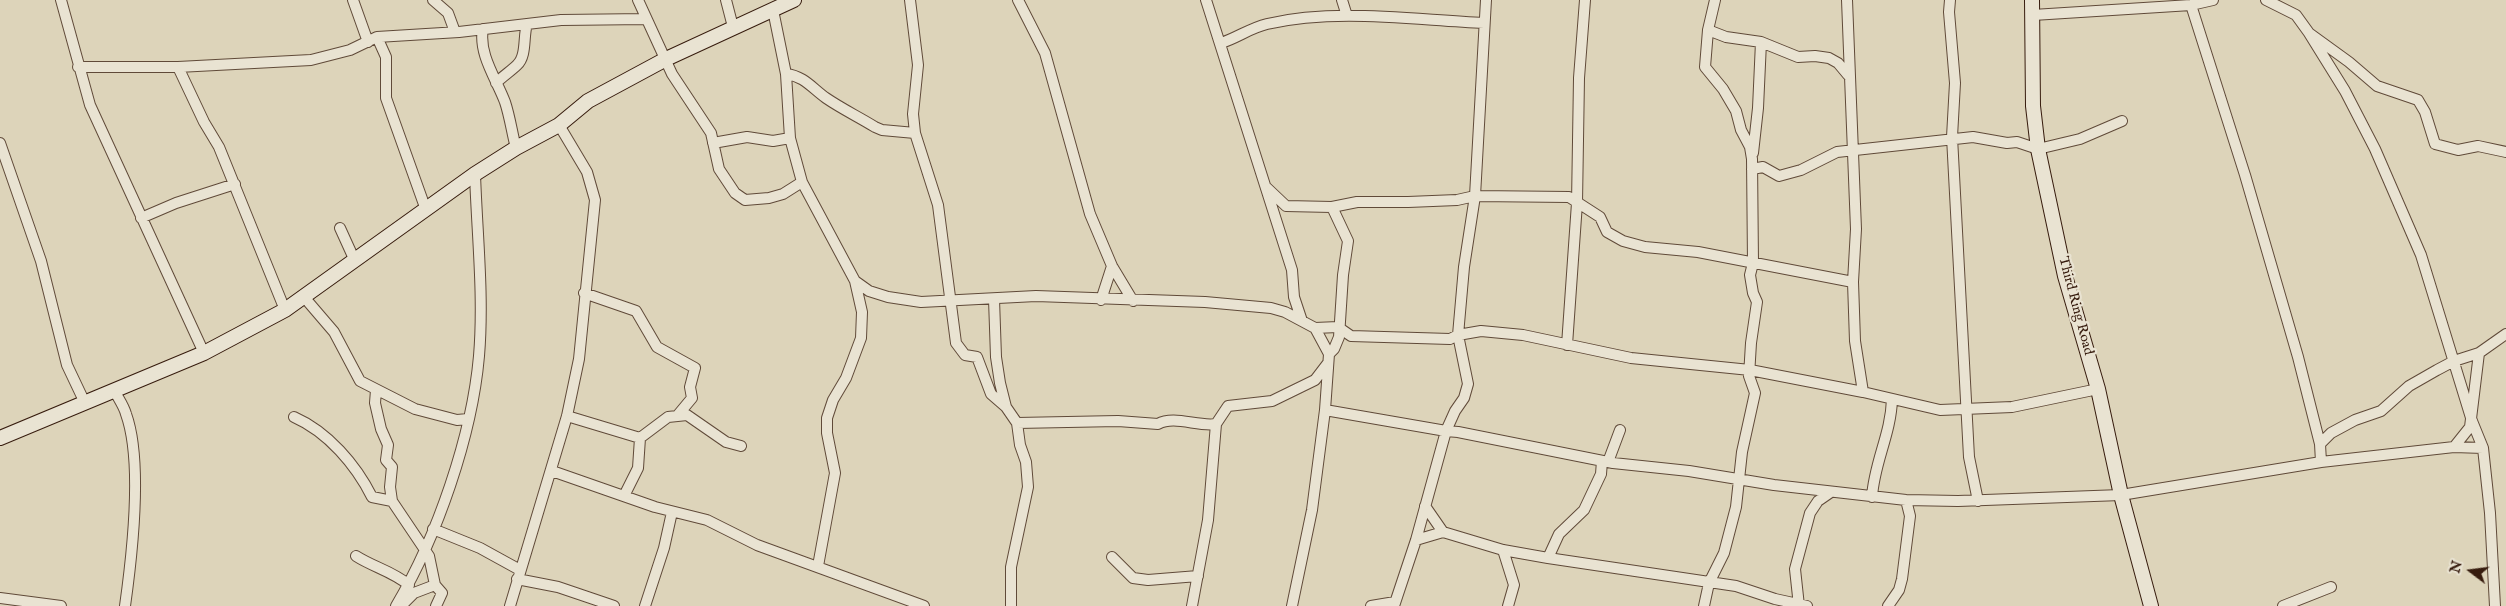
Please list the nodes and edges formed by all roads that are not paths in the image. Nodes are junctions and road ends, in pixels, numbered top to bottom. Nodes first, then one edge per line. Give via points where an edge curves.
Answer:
1 (61, 0) edge
2 (353, 0) edge
3 (433, 0) edge
4 (638, 0) edge
5 (726, 0) edge
6 (794, 0) edge
7 (910, 0) edge
8 (1018, 0) edge
9 (1206, 0) edge
10 (1342, 0) edge
11 (1486, 0) edge
12 (1584, 0) edge
13 (1714, 0) edge
14 (1847, 0) edge
15 (1950, 0) edge
16 (2032, 0) edge
17 (2213, 0) edge
18 (2266, 0) edge
19 (2191, 5) junction
20 (774, 10) junction
21 (2033, 14) junction
22 (1347, 16) junction
23 (646, 19) junction
24 (1484, 23) junction
25 (527, 24) junction
26 (733, 27) junction
27 (483, 29) junction
28 (1708, 30) junction
29 (455, 32) junction
30 (2308, 33) junction
31 (373, 40) junction
32 (1761, 42) junction
33 (1221, 43) junction
34 (666, 59) junction
35 (178, 67) junction
36 (78, 68) junction
37 (786, 74) junction
38 (1848, 75) junction
39 (496, 83) junction
40 (2122, 121) dead end
41 (559, 125) junction
42 (914, 132) junction
43 (790, 138) junction
44 (1952, 138) junction
45 (0, 143) edge
46 (713, 143) junction
47 (516, 148) junction
48 (2038, 149) junction
49 (1854, 150) junction
50 (2506, 152) edge
51 (1752, 164) junction
52 (475, 174) junction
53 (802, 182) junction
54 (236, 184) junction
55 (1267, 188) junction
56 (1474, 196) junction
57 (1577, 203) junction
58 (1286, 206) junction
59 (1332, 207) junction
60 (426, 210) junction
61 (141, 218) junction
62 (1277, 221) junction
63 (340, 228) dead end
64 (356, 261) junction
65 (1753, 263) junction
66 (1112, 266) junction
67 (855, 281) junction
68 (1854, 282) junction
69 (584, 293) junction
70 (304, 297) junction
71 (994, 299) junction
72 (1101, 300) junction
73 (951, 301) junction
74 (1133, 301) junction
75 (285, 310) junction
76 (1302, 321) junction
77 (1338, 327) junction
78 (1315, 328) junction
79 (2506, 334) edge
80 (1458, 335) junction
81 (1567, 345) junction
82 (204, 353) junction
83 (2479, 353) junction
84 (1328, 359) junction
85 (2454, 361) junction
86 (1750, 370) junction
87 (114, 390) junction
88 (376, 390) junction
89 (2098, 390) junction
90 (1863, 392) junction
91 (1892, 399) junction
92 (85, 403) junction
93 (1006, 407) junction
94 (1968, 408) junction
95 (1325, 410) junction
96 (567, 416) junction
97 (677, 416) junction
98 (294, 417) dead end
99 (2471, 419) junction
100 (468, 420) junction
101 (1017, 423) junction
102 (1216, 424) junction
103 (1620, 430) dead end
104 (1446, 432) junction
105 (0, 438) edge
106 (640, 438) junction
107 (2320, 444) junction
108 (741, 446) dead end
109 (2454, 447) junction
110 (2483, 448) junction
111 (1605, 461) junction
112 (2322, 462) junction
113 (552, 471) junction
114 (1741, 480) junction
115 (1831, 492) junction
116 (2121, 495) junction
117 (624, 496) junction
118 (1872, 497) junction
119 (1906, 500) junction
120 (392, 501) junction
121 (1978, 501) junction
122 (1426, 506) junction
123 (672, 512) junction
124 (433, 530) junction
125 (1443, 532) junction
126 (1416, 540) junction
127 (425, 550) junction
128 (1503, 550) junction
129 (356, 556) dead end
130 (1112, 557) dead end
131 (1548, 558) junction
132 (818, 566) junction
133 (518, 574) junction
134 (1198, 576) junction
135 (1709, 582) junction
136 (408, 585) junction
137 (435, 585) junction
138 (2331, 587) dead end
139 (0, 598) edge
140 (1394, 604) edge
141 (1802, 605) edge
142 (61, 606) edge
143 (125, 606) edge
144 (396, 606) edge
145 (401, 606) edge
146 (436, 606) edge
147 (510, 606) edge
148 (614, 606) edge
149 (645, 606) edge
150 (924, 606) edge
151 (1011, 606) edge
152 (1192, 606) edge
153 (1292, 606) edge
154 (1371, 606) edge
155 (1508, 606) edge
156 (1704, 606) edge
157 (1888, 606) edge
158 (2151, 606) edge
159 (2283, 606) edge
160 (2495, 606) edge

1 - 36 street
2 - 31 street
3 - 29 street via 448,13
4 - 23 street
5 - 26 street
6 - 20 street
7 - 42 street via 918,65
8 - 66 street via 1045,53 1090,214
9 - 33 street
10 - 22 street
11 - 24 street
12 - 57 street
13 - 28 street
14 - 38 street
15 - 44 street via 1955,83
16 - 21 street, Third Ring Road
17 - 19 street
18 - 30 street via 2296,15
19 - 21 street
19 - 107 street via 2285,310
20 - 26 street
20 - 37 street
21 - 48 street, Third Ring Road via 2033,106
22 - 24 street
22 - 33 street via 1266,24
23 - 25 street via 561,20
23 - 34 street
24 - 56 street
25 - 27 street
25 - 39 street via 523,34 523,54 518,64
26 - 34 street
27 - 29 street
27 - 39 street via 482,37
28 - 32 street via 1726,37
28 - 51 street via 1705,67 1736,111
29 - 31 street
30 - 50 street via 2377,86 2418,100 2435,144 2458,150 2478,146
30 - 85 street via 2345,91 2398,200 2420,255
31 - 35 street via 311,60
31 - 60 street via 386,57 386,98
32 - 38 street via 1798,57 1830,58
32 - 51 street
33 - 55 street
34 - 41 street via 588,101
34 - 46 street via 672,74 711,133
35 - 36 street
35 - 54 street
36 - 61 street via 90,105
37 - 42 street via 796,75 875,127
37 - 43 street
38 - 49 street
39 - 47 street via 505,103
40 - 48 street via 2080,139
41 - 47 street
41 - 69 street via 587,172 595,200
42 - 73 street via 938,205
43 - 46 street via 773,141 747,137
43 - 53 street
44 - 48 street via 2017,142
44 - 49 street
44 - 94 street
45 - 92 street via 42,261 67,365
46 - 53 street via 719,169 735,193 745,200 783,194
47 - 52 street
48 - 89 street, Third Ring Road via 2065,276
49 - 51 street via 1837,152 1801,170 1779,176
49 - 68 street
51 - 65 street
52 - 60 street
52 - 100 street via 480,326 476,383
53 - 67 street
54 - 61 street
54 - 75 street
55 - 58 street
55 - 62 street
56 - 57 street via 1569,197
56 - 59 street via 1457,200 1357,202
56 - 80 street
57 - 65 street via 1600,217 1608,232 1623,241
57 - 81 street
58 - 59 street
58 - 62 street
59 - 77 street via 1348,242
60 - 64 street
61 - 82 street
62 - 76 street via 1292,270 1294,297
63 - 64 street
64 - 70 street
65 - 68 street
65 - 86 street via 1750,275 1752,293 1757,302
66 - 72 street
66 - 74 street
67 - 73 street via 869,291 888,297 921,302
67 - 132 street via 862,312 861,338 827,418 835,472
68 - 90 street via 1855,341
69 - 96 street via 577,368
69 - 97 street via 636,311 657,347 695,368 690,387 692,398
70 - 75 street
70 - 88 street via 334,332 360,381
71 - 72 street via 1036,296
71 - 73 street
71 - 93 street via 996,357
72 - 74 street
73 - 93 street via 956,343 965,355 977,357 991,394
74 - 76 street via 1205,302 1272,308
75 - 82 street
76 - 78 street
77 - 78 street
77 - 80 street via 1351,336 1450,339
77 - 84 street via 1336,343
78 - 84 street
79 - 83 street
80 - 81 street via 1481,331 1522,335
80 - 104 street via 1468,384
81 - 86 street via 1631,358
82 - 87 street
83 - 85 street
83 - 99 street
84 - 95 street
84 - 102 street via 1315,380 1272,401 1228,406
85 - 99 street
85 - 107 street via 2409,386 2381,411 2355,420 2331,433
86 - 90 street
86 - 114 street via 1755,393 1742,452
87 - 92 street
87 - 143 street via 126,413 134,467 133,522
88 - 100 street via 415,409
88 - 120 street via 375,403 388,445 386,460 392,467
89 - 94 street via 2012,407
89 - 116 street, Third Ring Road
90 - 91 street
91 - 94 street via 1940,410
91 - 118 street via 1890,424 1873,480
92 - 105 street
93 - 101 street
94 - 121 street via 1969,457
95 - 104 street
95 - 153 street via 1312,510
96 - 106 street
96 - 113 street
97 - 106 street via 668,417
97 - 108 street via 686,415 726,442
98 - 120 street via 305,422 349,460 372,497
99 - 109 street via 2470,427
99 - 110 street
100 - 124 street
101 - 102 street via 1118,421
101 - 151 street via 1028,488 1011,567
102 - 134 street via 1208,520
103 - 111 street
104 - 111 street
104 - 122 street
106 - 117 street via 638,468
107 - 112 street
109 - 110 street
109 - 112 street
110 - 160 street
111 - 114 street
111 - 131 street via 1584,510 1559,534
112 - 116 street
113 - 117 street
113 - 133 street
114 - 115 street
114 - 135 street via 1724,553
115 - 118 street
115 - 141 street via 1810,512 1795,569
116 - 121 street
116 - 158 street, Third Ring Road
117 - 123 street
118 - 119 street
119 - 121 street
119 - 157 street via 1910,516 1902,579
120 - 127 street
122 - 125 street
122 - 126 street
123 - 132 street via 707,520 744,539
123 - 149 street
124 - 127 street
124 - 133 street via 480,548
125 - 126 street
125 - 128 street
126 - 140 street
127 - 136 street
127 - 137 street
128 - 131 street
128 - 155 street via 1514,585
129 - 136 street via 396,574
130 - 134 street via 1132,578
131 - 135 street
132 - 150 street
133 - 147 street
133 - 148 street
134 - 152 street
135 - 141 street via 1736,586
135 - 156 street
136 - 144 street
137 - 145 street via 414,593
137 - 146 street via 442,593
138 - 159 street
139 - 142 street
140 - 154 street

